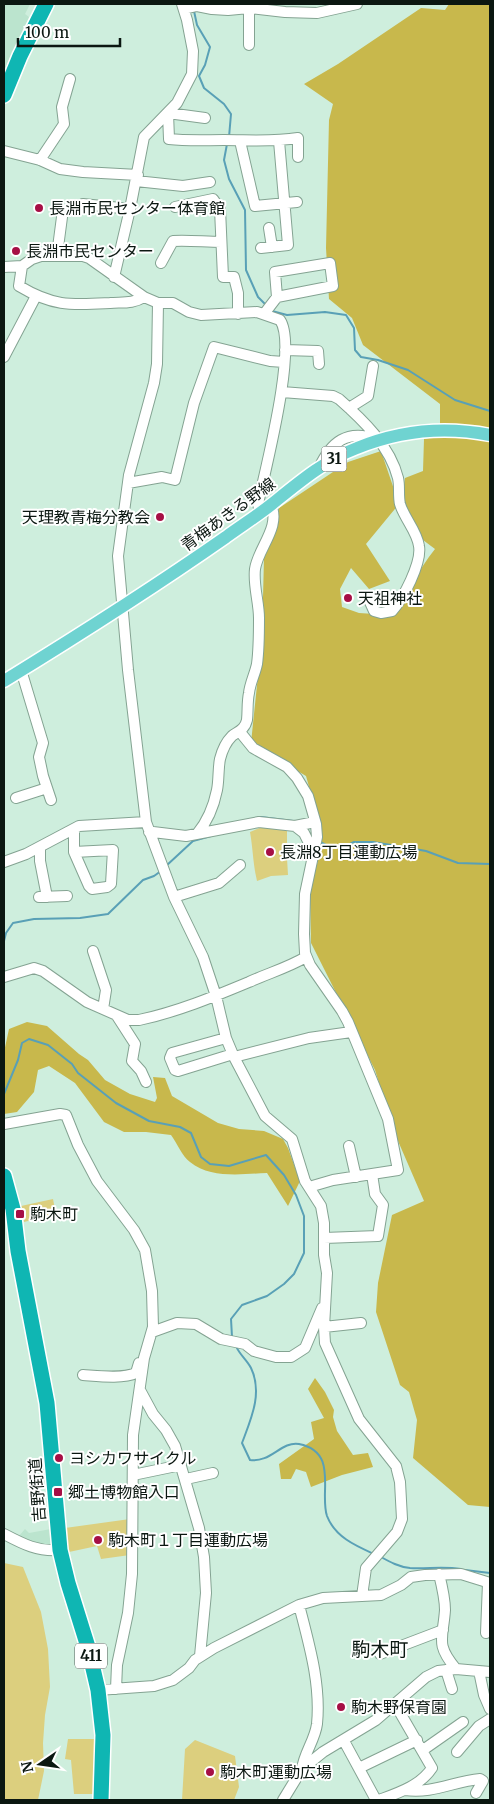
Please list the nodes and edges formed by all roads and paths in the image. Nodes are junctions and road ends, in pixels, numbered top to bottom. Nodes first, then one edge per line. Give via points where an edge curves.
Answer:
1 (46, 4) edge
2 (357, 4) edge
3 (187, 7) edge
4 (249, 8) junction
5 (286, 8) edge
6 (249, 45) dead end
7 (70, 79) dead end
8 (4, 95) edge
9 (168, 113) junction
10 (205, 118) dead end
11 (233, 141) junction
12 (279, 141) junction
13 (4, 151) edge
14 (298, 157) dead end
15 (40, 160) junction
16 (137, 178) junction
17 (211, 191) junction
18 (297, 202) dead end
19 (285, 203) junction
20 (83, 204) dead end
21 (180, 208) dead end
22 (130, 209) junction
23 (62, 218) dead end
24 (269, 228) dead end
25 (220, 242) junction
26 (272, 247) junction
27 (261, 248) dead end
28 (57, 255) junction
29 (161, 263) dead end
30 (22, 266) junction
31 (4, 267) edge
32 (114, 277) junction
33 (36, 296) junction
34 (144, 296) junction
35 (158, 303) junction
36 (270, 306) junction
37 (238, 314) junction
38 (285, 350) junction
39 (4, 357) edge
40 (284, 362) junction
41 (319, 364) dead end
42 (373, 366) dead end
43 (282, 392) junction
44 (349, 408) junction
45 (490, 435) edge
46 (379, 440) junction
47 (128, 483) junction
48 (266, 509) junction
49 (369, 600) dead end
50 (123, 606) junction
51 (21, 670) junction
52 (4, 681) edge
53 (240, 732) junction
54 (47, 788) junction
55 (16, 798) dead end
56 (51, 800) dead end
57 (316, 822) junction
58 (298, 826) junction
59 (147, 827) junction
60 (74, 829) junction
61 (197, 834) junction
62 (316, 845) junction
63 (40, 848) junction
64 (74, 852) junction
65 (4, 862) edge
66 (240, 865) dead end
67 (67, 896) dead end
68 (174, 898) junction
69 (93, 951) dead end
70 (306, 957) junction
71 (4, 977) edge
72 (216, 996) junction
73 (103, 1009) junction
74 (117, 1016) junction
75 (351, 1032) junction
76 (226, 1038) junction
77 (233, 1056) junction
78 (146, 1082) dead end
79 (4, 1124) edge
80 (349, 1146) dead end
81 (372, 1174) junction
82 (4, 1176) edge
83 (356, 1176) junction
84 (309, 1187) junction
85 (324, 1238) junction
86 (325, 1300) junction
87 (361, 1323) dead end
88 (324, 1327) junction
89 (151, 1336) junction
90 (83, 1375) dead end
91 (140, 1390) junction
92 (181, 1465) junction
93 (213, 1473) dead end
94 (133, 1475) junction
95 (186, 1479) junction
96 (4, 1534) edge
97 (60, 1550) junction
98 (440, 1574) junction
99 (489, 1583) edge
100 (362, 1596) junction
101 (299, 1605) junction
102 (442, 1630) junction
103 (486, 1633) dead end
104 (380, 1654) dead end
105 (200, 1656) junction
106 (451, 1669) junction
107 (479, 1671) junction
108 (490, 1672) edge
109 (116, 1689) junction
110 (452, 1689) dead end
111 (98, 1690) junction
112 (395, 1704) junction
113 (490, 1709) edge
114 (490, 1719) edge
115 (463, 1722) dead end
116 (417, 1740) junction
117 (344, 1741) junction
118 (423, 1750) junction
119 (457, 1752) dead end
120 (302, 1768) junction
121 (359, 1768) junction
122 (405, 1790) junction
123 (476, 1793) dead end
124 (100, 1800) edge
125 (283, 1800) edge
126 (378, 1800) edge

1 - 8 highway
2 - 5 street via 317,13
3 - 4 street
3 - 9 street via 194,63 186,88
4 - 5 street
4 - 6 street
7 - 15 street via 62,107 64,124
9 - 10 street
9 - 11 street via 169,139
9 - 16 street via 144,136
11 - 12 street
11 - 19 street via 255,206
12 - 14 street via 298,138
12 - 19 street
13 - 15 street
15 - 16 street via 60,169
16 - 17 street
16 - 22 street
17 - 21 street
17 - 25 street via 220,209
18 - 19 street
19 - 26 street via 288,245
20 - 22 street
22 - 32 street
23 - 28 street
24 - 26 street
25 - 29 street via 174,241
25 - 37 street via 219,277 234,277
26 - 27 street
28 - 30 street via 32,259
28 - 32 street via 89,258
30 - 31 street
30 - 33 street via 20,286
32 - 34 street
33 - 34 street via 82,305 137,301
33 - 39 street
34 - 35 street
35 - 37 street via 173,303 201,315
35 - 47 street via 154,383
36 - 36 street via 332,286 330,263 275,272
36 - 37 street via 257,312
36 - 38 street via 282,323
38 - 40 street
38 - 41 street via 318,351
40 - 43 street
40 - 47 street via 214,348 194,403 175,480 162,478
42 - 44 street via 368,396
43 - 44 street via 333,396
43 - 48 street via 258,504
44 - 46 street
45 - 46 main road, 青梅あきる野線 / 31 via 451,429 424,430
46 - 48 main road, 青梅あきる野線 / 31 via 357,447 319,468
46 - 49 street via 392,460 398,478 400,504 419,544 419,555 408,586 392,611 374,611
47 - 50 street via 118,556
48 - 50 main road, 青梅あきる野線 / 31
48 - 53 street via 274,512 274,519 257,560 254,578 259,618 257,664 250,687 245,726
50 - 51 main road, 青梅あきる野線 / 31
50 - 59 street
51 - 52 main road, 青梅あきる野線 / 31
51 - 54 street via 43,743 40,757
53 - 57 street via 253,748 282,763 297,778 308,796
53 - 61 street via 224,748 214,801 203,828
54 - 55 street
54 - 56 street
57 - 58 street
57 - 62 street
58 - 61 street via 258,822
58 - 62 street
59 - 60 street via 79,826
59 - 61 street via 153,832
59 - 68 street
60 - 63 street
60 - 64 street
62 - 70 street via 305,894
63 - 65 street
63 - 67 street via 43,897
64 - 64 street via 92,889 111,884 113,850
66 - 68 street via 219,883
68 - 72 street via 203,958
69 - 73 street via 106,990
70 - 72 street
70 - 75 street via 342,1010
71 - 73 street via 34,968
72 - 74 street via 139,1020
72 - 76 street
73 - 74 street
74 - 78 street via 135,1044 132,1061
75 - 77 street
75 - 81 street via 388,1119 398,1170
76 - 77 street
76 - 77 street via 172,1053 170,1058 178,1071
77 - 84 street via 265,1116 292,1139
79 - 89 street via 66,1115 98,1182 145,1250 151,1280
80 - 83 street
81 - 83 street
81 - 85 street via 376,1194 383,1205 378,1236
82 - 97 highway, 吉野街道 / 411 via 13,1209 47,1403
83 - 84 street
84 - 85 street via 321,1206
85 - 86 street
86 - 88 street
86 - 89 street via 305,1348 291,1357 254,1351 245,1344 221,1338 189,1322 178,1323
87 - 88 street
88 - 100 street via 326,1343 359,1419 396,1466 400,1482 402,1519 397,1532 366,1568
89 - 90 street via 145,1344 136,1373 108,1377
89 - 91 street
91 - 92 street via 175,1446
91 - 94 street via 133,1435
92 - 94 street
92 - 95 street
93 - 95 street
94 - 109 street via 132,1574
95 - 105 street via 204,1557 206,1593
96 - 97 street via 34,1548
97 - 111 highway, 吉野街道 / 411
98 - 99 street via 460,1574
98 - 100 street via 411,1577 381,1595
98 - 102 street via 445,1608
99 - 103 street
100 - 101 street via 323,1598
101 - 105 street
101 - 120 street via 317,1694 317,1727
102 - 104 street
102 - 106 street via 443,1650
105 - 109 street via 173,1680 154,1686
106 - 107 street
106 - 110 street
106 - 112 street via 426,1677
107 - 108 street
107 - 113 street
109 - 111 street
111 - 124 highway, 吉野街道 / 411 via 103,1735
112 - 116 street
112 - 117 street
114 - 119 street via 479,1726
115 - 118 street
116 - 118 street
116 - 121 street
117 - 120 street
117 - 121 street
118 - 122 street via 432,1768
120 - 125 street
121 - 126 street
122 - 123 street via 418,1792 480,1779 483,1781
122 - 126 street

